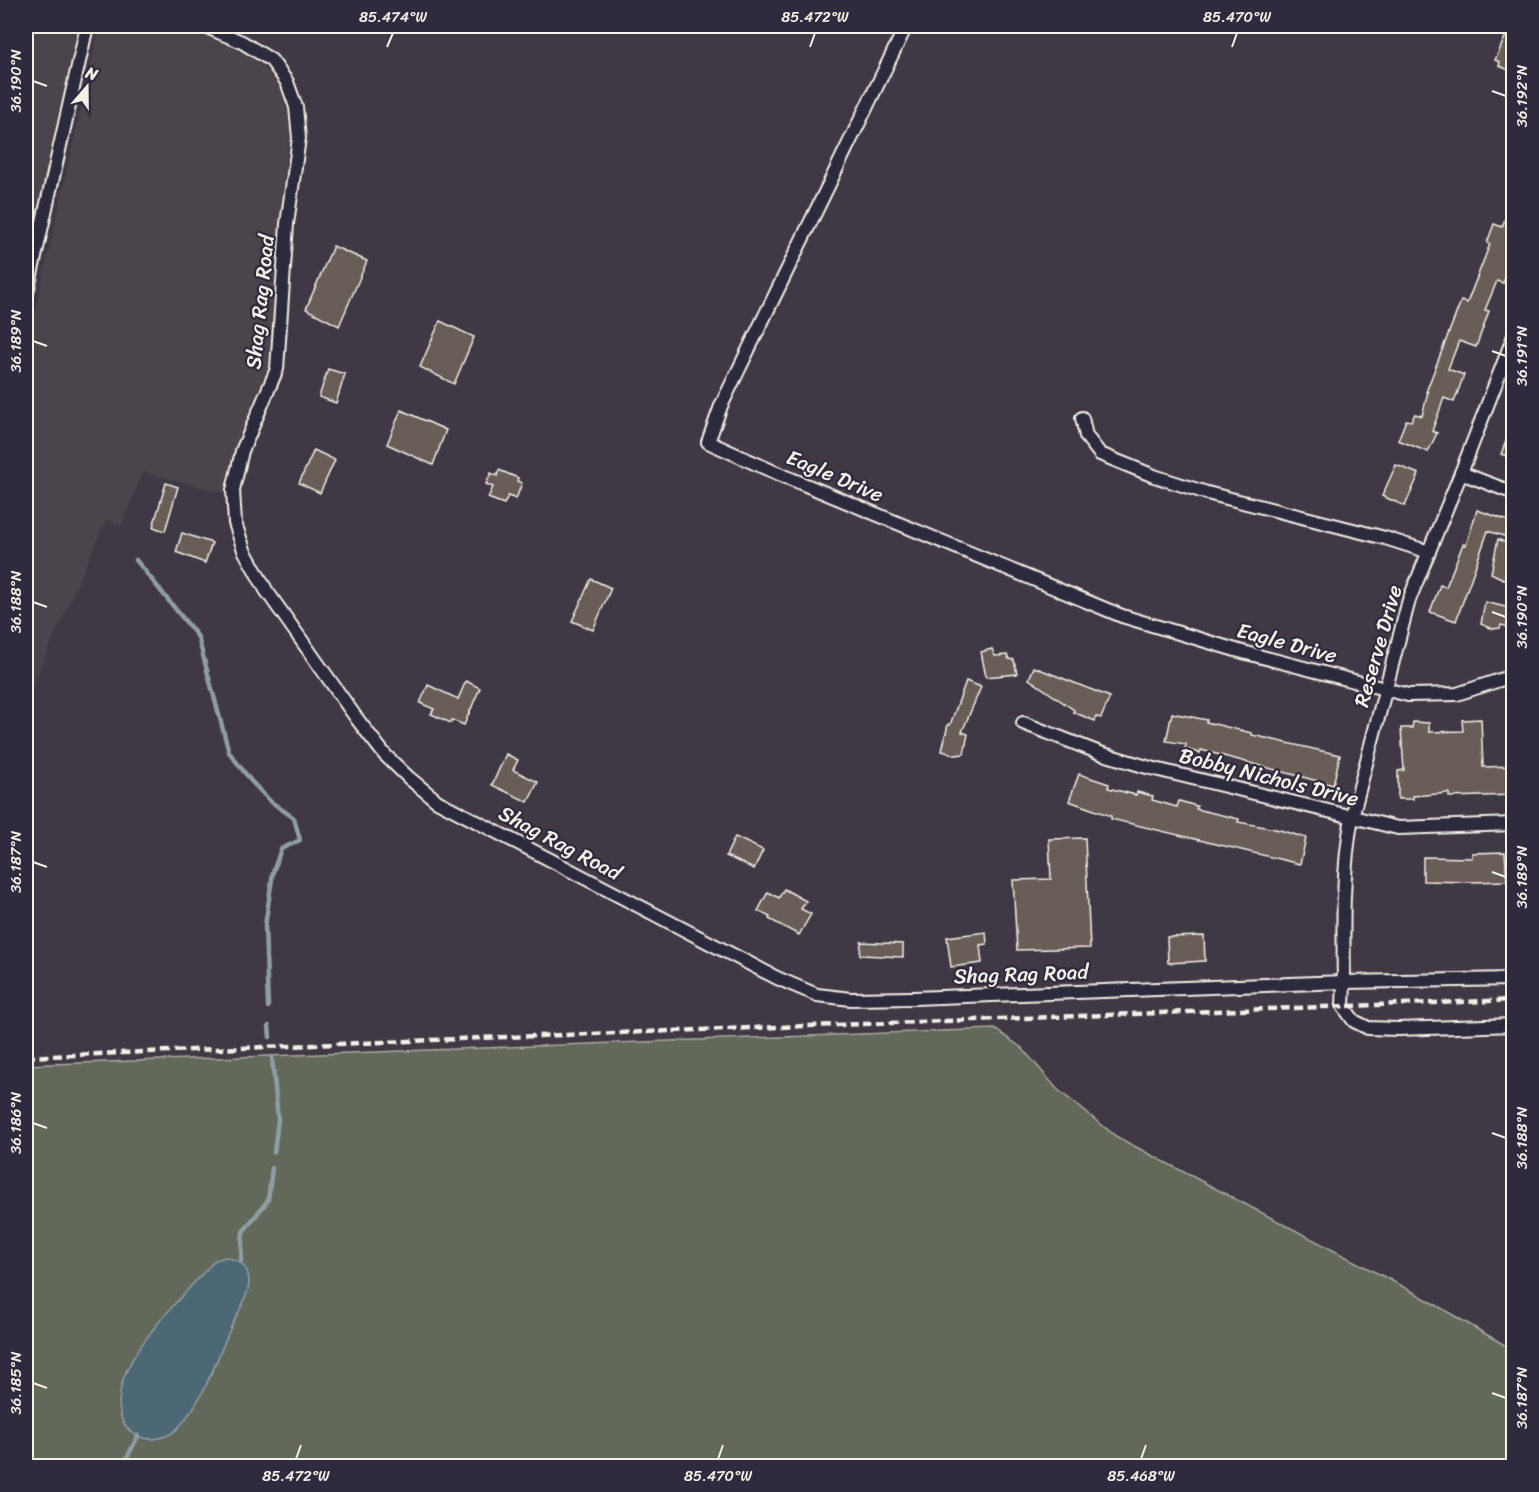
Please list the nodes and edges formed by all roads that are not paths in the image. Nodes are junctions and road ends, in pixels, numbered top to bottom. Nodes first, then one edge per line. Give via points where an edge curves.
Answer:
1 (87, 26) edge
2 (204, 26) edge
3 (906, 26) edge
4 (26, 297) edge
5 (1514, 336) edge
6 (1082, 418) dead end
7 (1461, 473) junction
8 (1514, 493) edge
9 (1429, 552) junction
10 (1509, 677) dead end
11 (1385, 688) junction
12 (1023, 723) dead end
13 (1352, 817) junction
14 (1514, 824) edge
15 (1514, 980) edge
16 (1344, 982) junction
17 (1514, 1025) edge

1 - 4 street
2 - 16 street, Shag Rag Road via 271,60 287,82 296,107 299,138 287,224 277,369 242,451 233,490 235,522 244,550 266,590 357,719 409,778 437,801 777,978 817,995 914,998
3 - 11 street, Eagle Drive via 721,406 708,442 1122,616
5 - 7 street, Reserve Drive
6 - 9 street via 1086,436 1100,454 1154,476
7 - 8 street
7 - 9 street, Reserve Drive
9 - 11 street, Reserve Drive via 1409,600
10 - 11 street via 1457,693 1408,695
11 - 13 street, Reserve Drive
12 - 13 street, Bobby Nichols Drive via 1147,767
13 - 14 street, Bobby Nichols Drive via 1398,828
13 - 16 street, Reserve Drive via 1347,846
15 - 16 street, Shag Rag Road
16 - 17 street via 1343,1006 1354,1021 1368,1028

